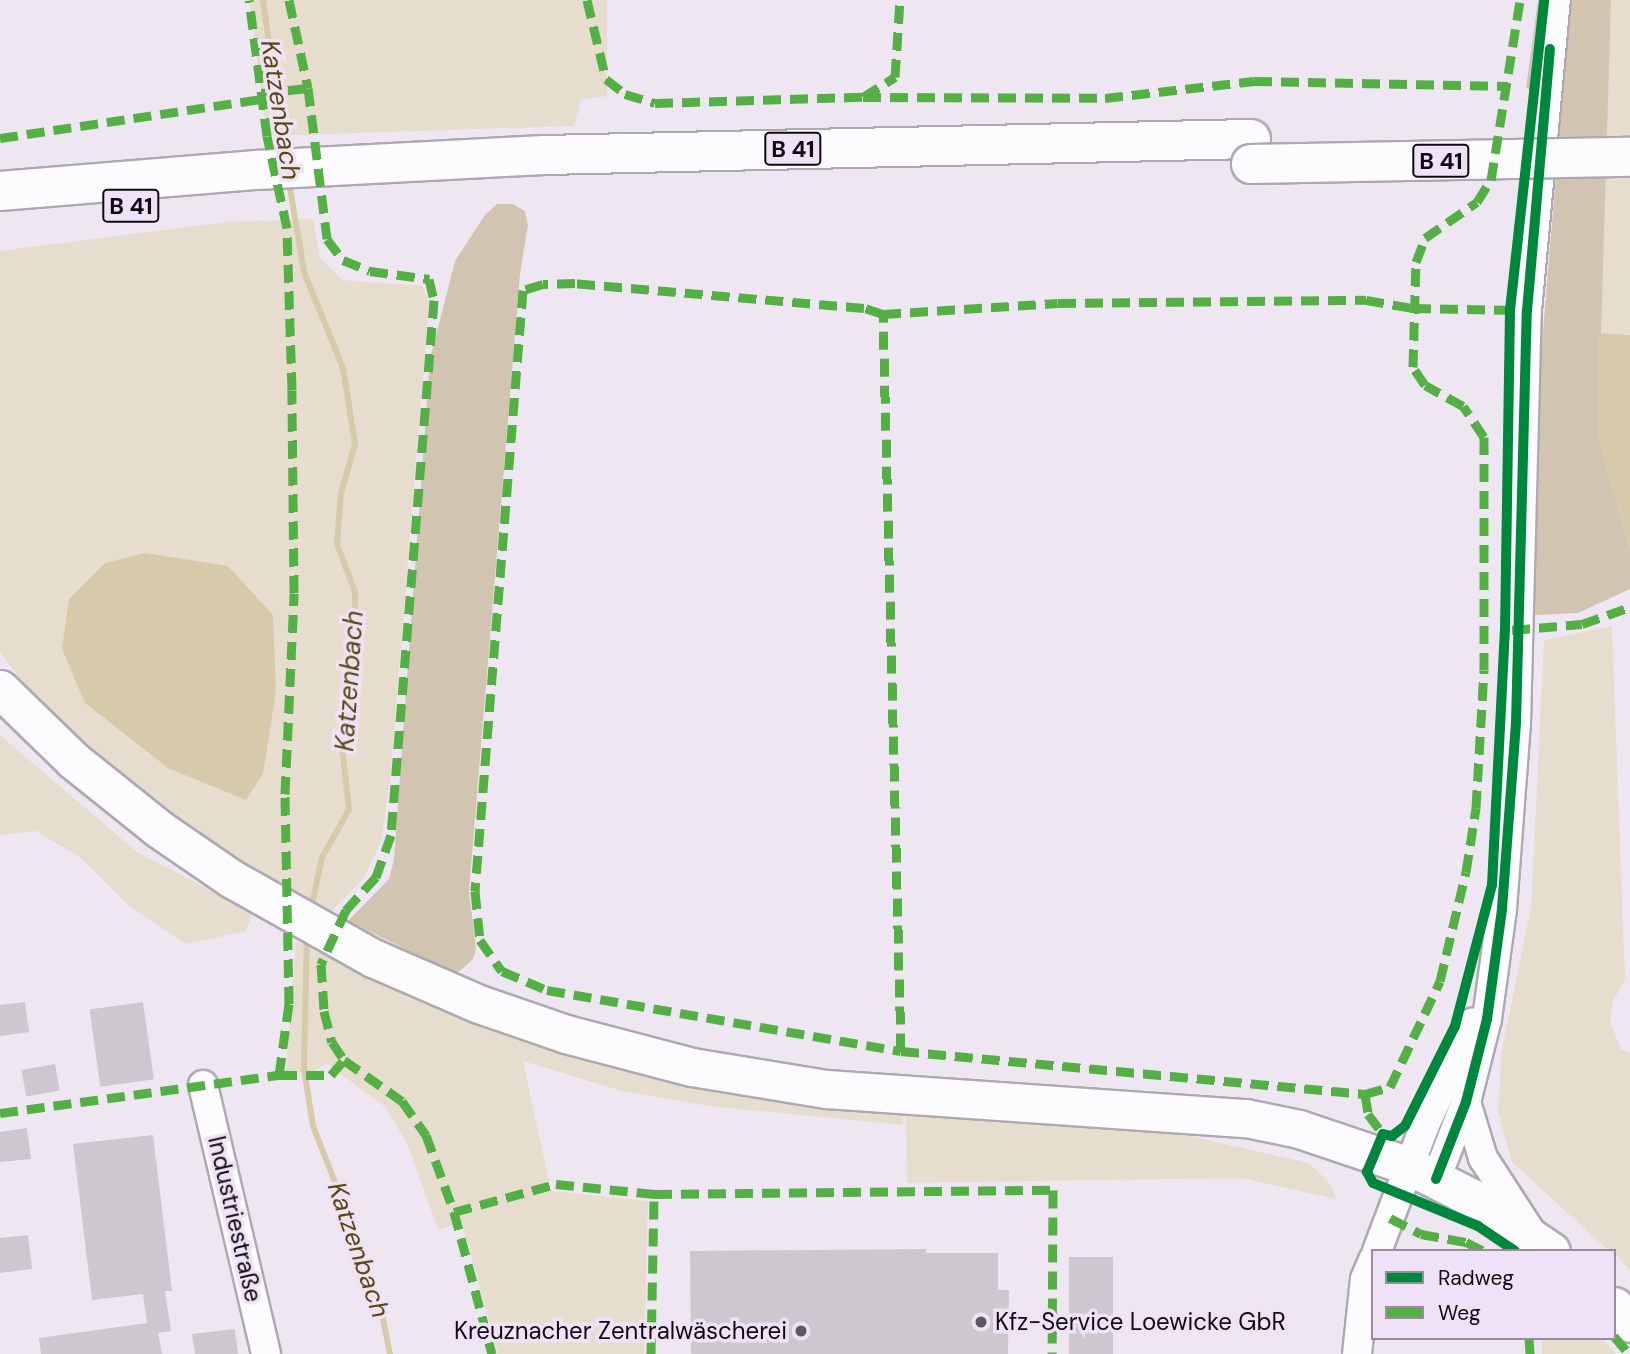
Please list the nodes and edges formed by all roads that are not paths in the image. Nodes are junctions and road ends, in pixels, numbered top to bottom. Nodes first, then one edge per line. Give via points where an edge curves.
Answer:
1 (1556, 0) edge
2 (1630, 132) edge
3 (1251, 151) junction
4 (1630, 157) edge
5 (259, 182) junction
6 (0, 191) edge
7 (0, 217) edge
8 (0, 689) edge
9 (1495, 958) junction
10 (203, 1084) dead end
11 (1466, 1102) junction
12 (1423, 1172) junction
13 (1544, 1246) edge
14 (1378, 1249) edge
15 (1371, 1266) edge
16 (1616, 1308) edge
17 (1630, 1323) edge
18 (266, 1354) edge
19 (1357, 1354) edge

1 - 9 street via 1527,311 1516,723
2 - 3 highway, B 41
3 - 4 highway, B 41, bridge
3 - 5 highway, B 41 via 545,155
5 - 6 highway, B 41
5 - 7 highway, B 41
8 - 12 main road via 84,769 232,879 373,958 480,1004 566,1034 692,1067 920,1098 1246,1118 1299,1129
9 - 11 street via 1487,1019
9 - 12 street
10 - 18 street, Industriestraße
11 - 12 street
11 - 13 street via 1483,1158
12 - 13 main road
12 - 14 street
15 - 19 street via 1365,1279
16 - 17 main road

